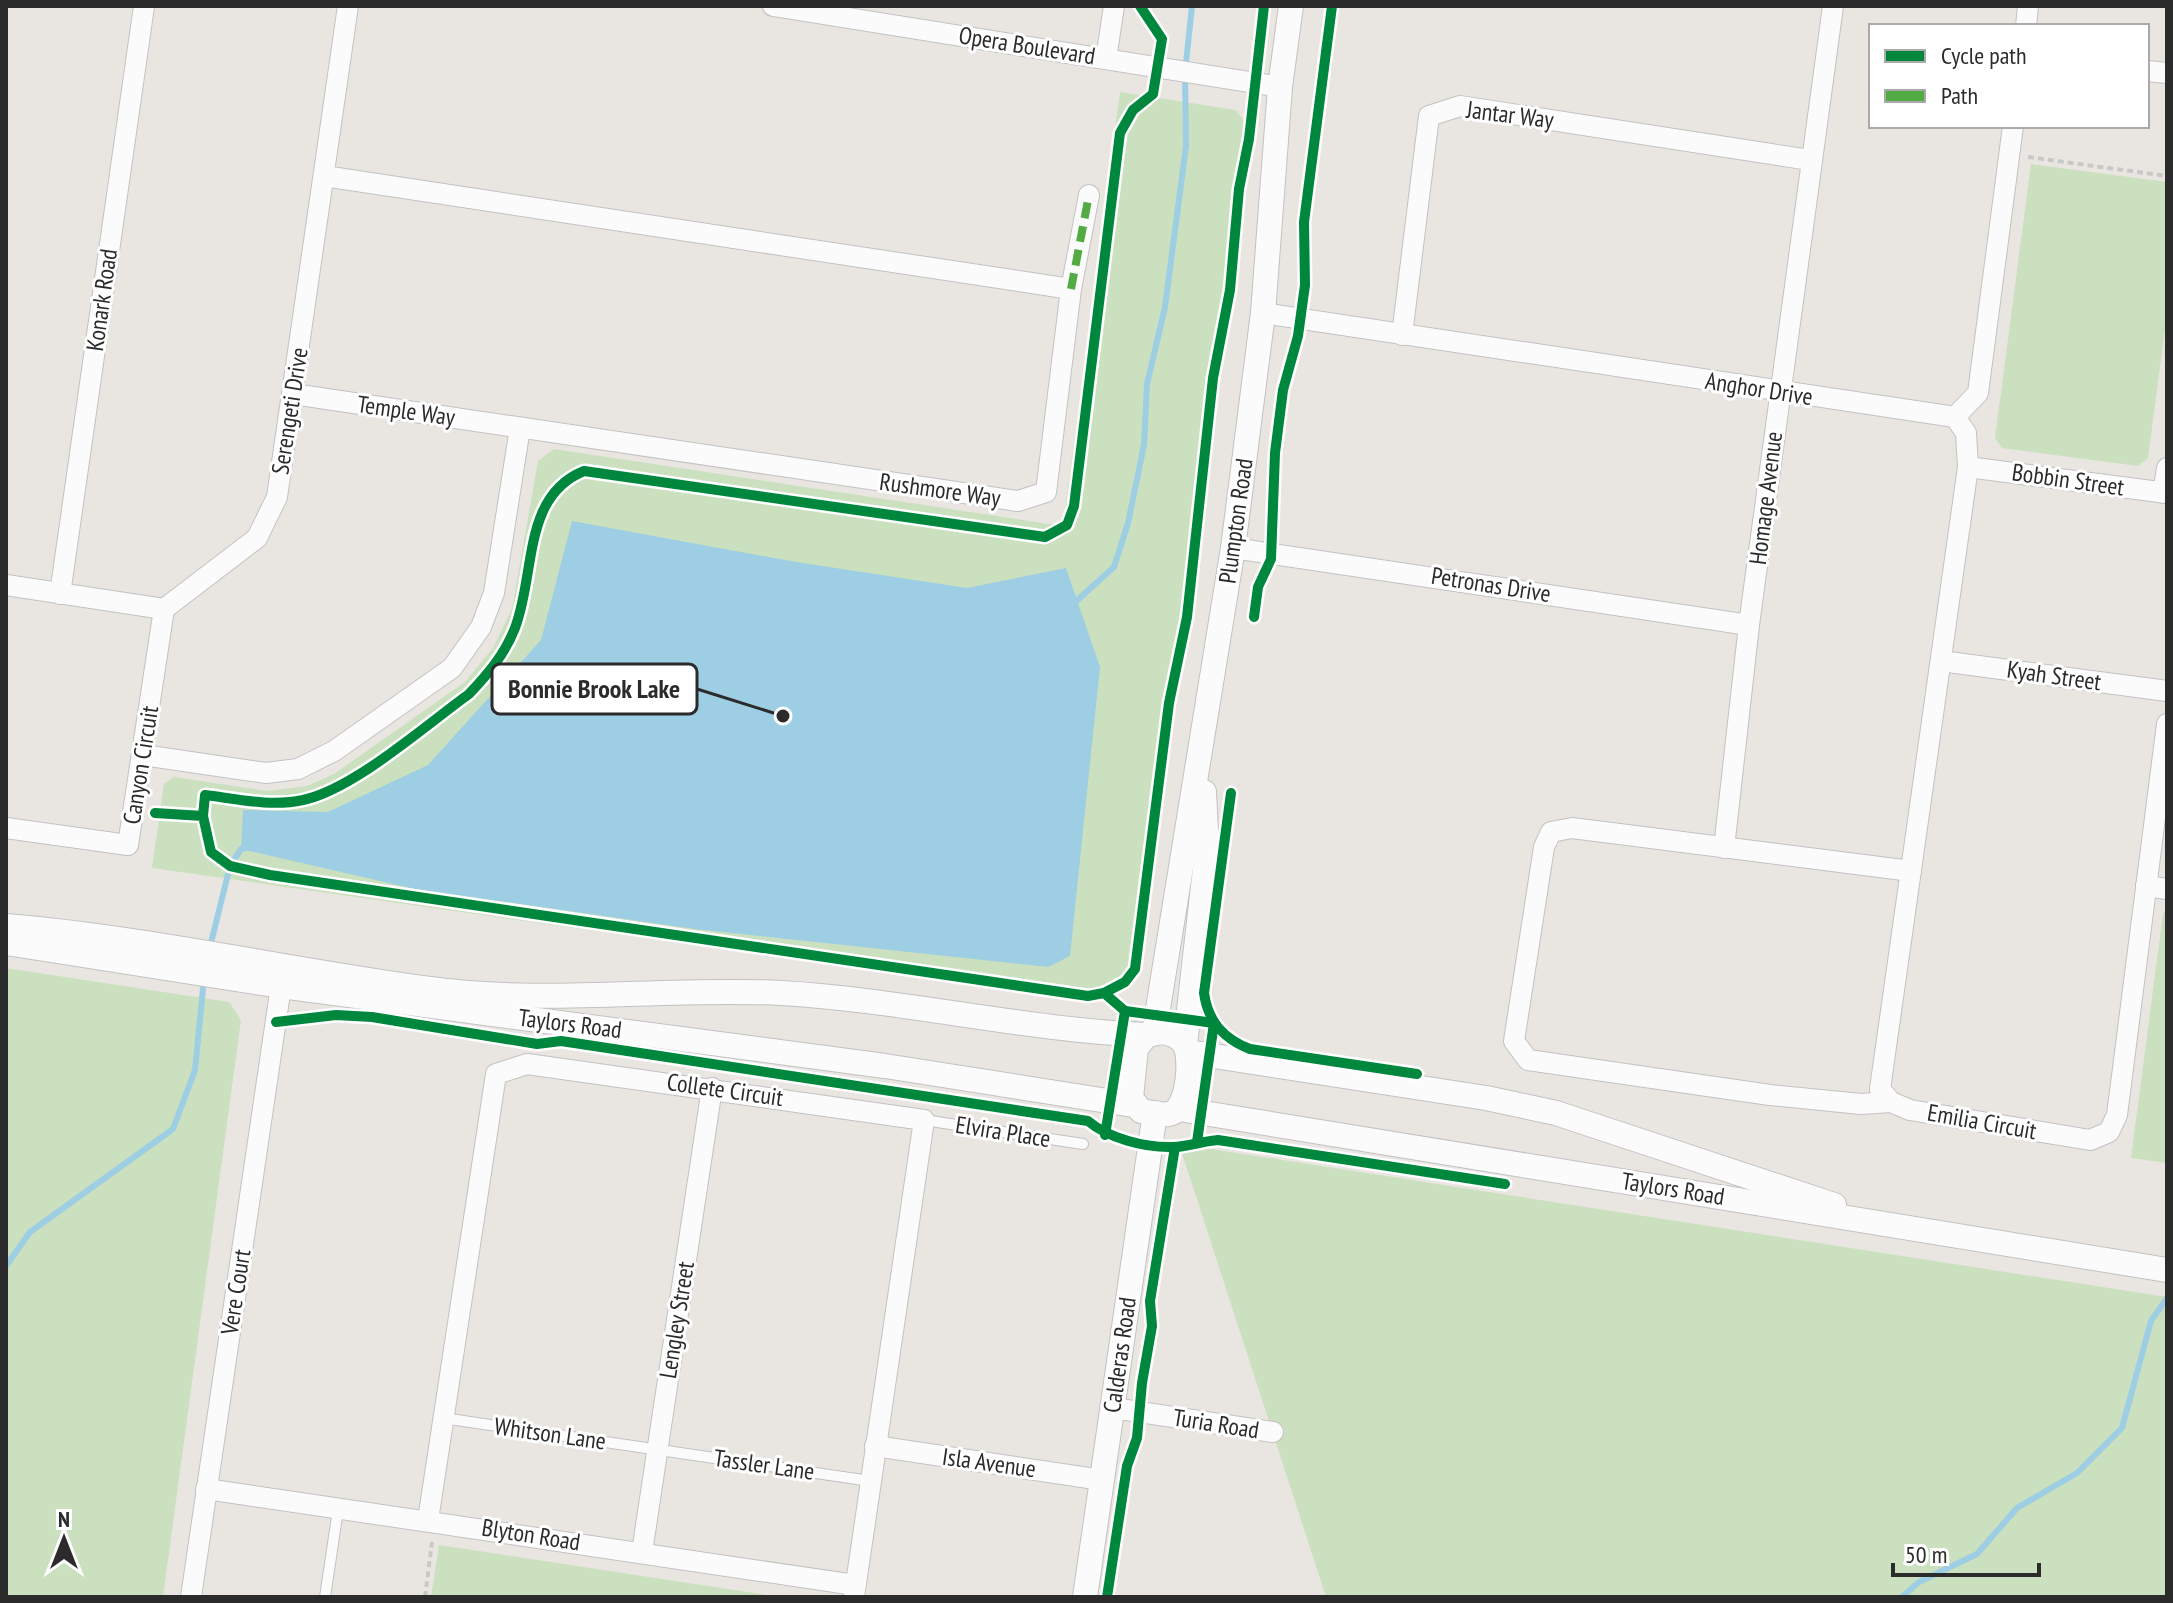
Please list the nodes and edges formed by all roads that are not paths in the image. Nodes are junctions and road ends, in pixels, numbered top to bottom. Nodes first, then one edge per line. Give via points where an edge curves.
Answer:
1 (144, 6) edge
2 (348, 6) edge
3 (773, 6) edge
4 (1114, 6) edge
5 (1291, 6) edge
6 (1833, 6) edge
7 (871, 14) edge
8 (1106, 59) junction
9 (1280, 87) junction
10 (2013, 128) edge
11 (1810, 160) junction
12 (324, 176) junction
13 (1089, 195) dead end
14 (1071, 289) junction
15 (1263, 313) junction
16 (1402, 335) junction
17 (1779, 393) junction
18 (293, 394) junction
19 (1955, 417) junction
20 (520, 428) junction
21 (1968, 467) junction
22 (2167, 468) edge
23 (2165, 493) edge
24 (1233, 548) junction
25 (6, 585) edge
26 (60, 594) junction
27 (164, 609) junction
28 (1749, 625) junction
29 (1941, 661) junction
30 (2167, 691) edge
31 (2167, 724) edge
32 (1202, 745) junction
33 (143, 755) junction
34 (6, 828) edge
35 (1724, 848) junction
36 (1911, 871) junction
37 (2157, 888) edge
38 (6, 926) edge
39 (6, 943) edge
40 (281, 986) junction
41 (1150, 1034) junction
42 (1187, 1049) junction
43 (712, 1088) junction
44 (1891, 1102) junction
45 (1156, 1109) junction
46 (924, 1120) junction
47 (1083, 1144) dead end
48 (1869, 1221) junction
49 (2167, 1270) edge
50 (1113, 1408) junction
51 (443, 1418) junction
52 (1273, 1432) dead end
53 (875, 1446) junction
54 (657, 1449) junction
55 (1102, 1480) junction
56 (870, 1481) junction
57 (206, 1489) junction
58 (338, 1510) junction
59 (428, 1520) junction
60 (642, 1552) junction
61 (854, 1591) edge
62 (191, 1597) edge
63 (325, 1597) edge
64 (1085, 1597) edge

1 - 26 street, Konark Road
2 - 12 street, Serengeti Drive
3 - 7 street, Opera Boulevard
4 - 8 street
5 - 9 street, Plumpton Road
6 - 11 street, Homage Avenue
7 - 8 street, Opera Boulevard
8 - 9 street, Opera Boulevard
9 - 15 street, Plumpton Road
10 - 19 street via 1978,393
11 - 16 street, Jantar Way via 1460,106 1429,116
11 - 17 street, Homage Avenue
12 - 14 street
12 - 18 street, Serengeti Drive
13 - 14 street
14 - 20 street, Rushmore Way via 1046,492 1018,501
15 - 16 street, Anghor Drive
15 - 24 street, Plumpton Road
16 - 17 street, Anghor Drive
17 - 19 street, Anghor Drive
17 - 28 street, Homage Avenue
18 - 20 street, Temple Way
18 - 27 street, Serengeti Drive via 277,497 257,538
19 - 21 street via 1966,433
20 - 33 street via 494,593 481,627 452,668 334,751 298,769 266,773
21 - 23 street, Bobbin Street
21 - 29 street
22 - 23 street
24 - 28 street, Petronas Drive
24 - 32 street, Plumpton Road
25 - 26 street
26 - 27 street
27 - 33 street, Canyon Circuit
28 - 35 street, Homage Avenue
29 - 30 street, Kyah Street
29 - 36 street
31 - 37 street, Emilia Circuit
32 - 41 street, Plumpton Road
32 - 42 street via 1207,851
33 - 34 street, Canyon Circuit via 128,845
35 - 36 street
35 - 44 street via 1572,828 1551,832 1544,847 1514,1041 1528,1060 1770,1095
36 - 44 street via 1880,1089
37 - 44 street, Emilia Circuit via 2117,1115 2109,1132 2090,1140 1910,1110
38 - 41 street via 431,989 574,997 818,995 1042,1028
39 - 40 street, Taylors Road
40 - 45 street, Taylors Road via 912,1069
40 - 57 street, Vere Court
41 - 42 street via 1172,1035
41 - 45 street, Plumpton Road via 1136,1048
42 - 45 street via 1185,1091
42 - 48 street via 1556,1113 1812,1196
43 - 46 street, Collete Circuit
43 - 51 street, Collete Circuit via 527,1064 496,1074
43 - 54 street, Lengley Street
45 - 48 street, Taylors Road
45 - 50 street, Calderas Road
46 - 47 lane, Elvira Place
46 - 53 street
48 - 49 street, Taylors Road
50 - 52 street, Turia Road
50 - 55 street, Calderas Road
51 - 54 lane, Whitson Lane
51 - 59 street, Collete Circuit
53 - 55 street, Isla Avenue
53 - 56 street
54 - 56 lane, Tassler Lane
54 - 60 street, Lengley Street
55 - 64 street, Calderas Road
56 - 61 street
57 - 58 street, Blyton Road
57 - 62 street, Vere Court
58 - 59 street, Blyton Road
58 - 63 lane
59 - 60 street, Blyton Road
60 - 61 street, Blyton Road

